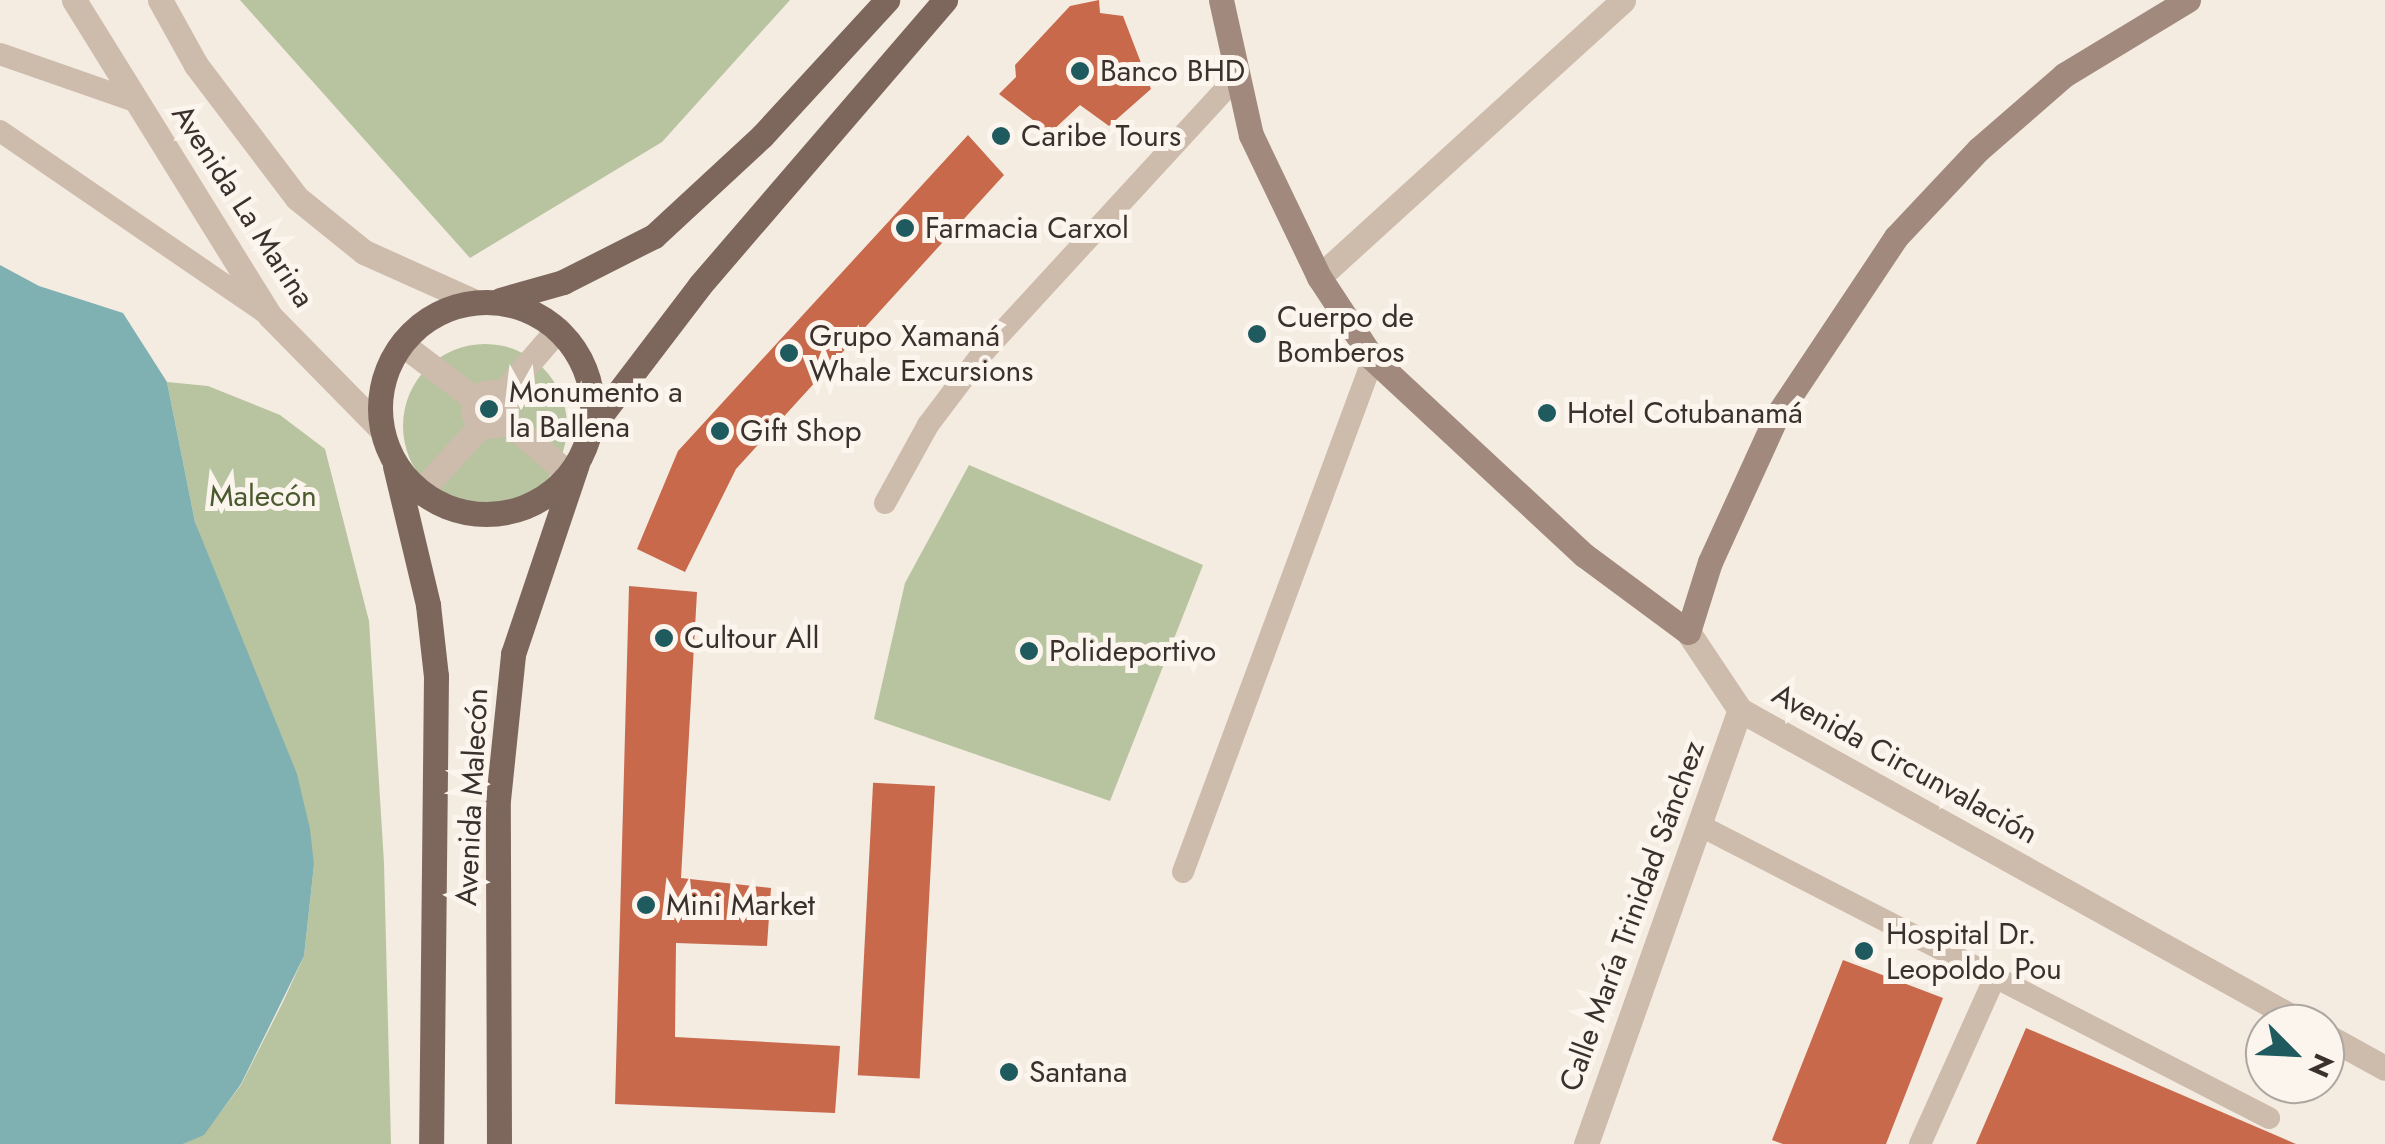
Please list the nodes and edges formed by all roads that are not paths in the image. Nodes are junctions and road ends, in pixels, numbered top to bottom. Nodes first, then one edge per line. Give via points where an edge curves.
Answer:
1 (74, 0) edge
2 (160, 0) edge
3 (887, 0) edge
4 (946, 0) edge
5 (1221, 0) edge
6 (1623, 0) edge
7 (2188, 0) edge
8 (0, 54) edge
9 (1237, 77) junction
10 (138, 102) junction
11 (0, 131) edge
12 (1318, 277) junction
13 (484, 301) junction
14 (270, 316) junction
15 (558, 329) junction
16 (402, 344) junction
17 (1373, 359) junction
18 (491, 409) junction
19 (591, 428) junction
20 (381, 429) junction
21 (395, 466) junction
22 (573, 469) junction
23 (419, 493) junction
24 (885, 504) dead end
25 (1688, 632) junction
26 (1740, 710) junction
27 (1700, 825) junction
28 (1182, 872) dead end
29 (1994, 979) junction
30 (2269, 1004) edge
31 (2345, 1046) edge
32 (2385, 1068) edge
33 (2269, 1118) dead end
34 (431, 1144) edge
35 (499, 1144) edge
36 (1586, 1144) edge
37 (1920, 1144) edge

1 - 10 street, Avenida La Marina
2 - 13 street, Avenida La Marina via 196,65 297,198 364,252
3 - 13 main road via 762,136 654,236 564,282
4 - 19 main road via 700,285
5 - 9 main road, Avenida Circunvalación
6 - 12 street
7 - 25 main road via 2064,75 1979,149 1896,237 1776,418 1710,562
8 - 10 lane
9 - 12 main road, Avenida Circunvalación via 1251,134
9 - 24 lane via 980,356 928,425
10 - 14 street, Avenida La Marina
11 - 14 lane
12 - 17 main road, Avenida Circunvalación
13 - 15 main road via 530,310
13 - 16 main road via 439,311
14 - 20 street, Avenida La Marina
15 - 18 street
15 - 19 main road via 586,375
16 - 18 street
16 - 20 main road via 380,394
17 - 25 main road, Avenida Circunvalación via 1584,555
17 - 28 lane
18 - 22 street
18 - 23 street
19 - 22 main road, Avenida Malecón
20 - 21 main road
21 - 23 main road
21 - 34 main road, Avenida Malecón via 428,605 436,676
22 - 23 main road via 522,509 486,516 451,510
22 - 35 main road, Avenida Malecón via 513,654 498,800
25 - 26 street, Avenida Circunvalación
26 - 27 street, Calle María Trinidad Sánchez
26 - 30 street, Avenida Circunvalación
27 - 29 lane
27 - 36 street, Calle María Trinidad Sánchez
29 - 33 lane
29 - 37 lane
31 - 32 street

